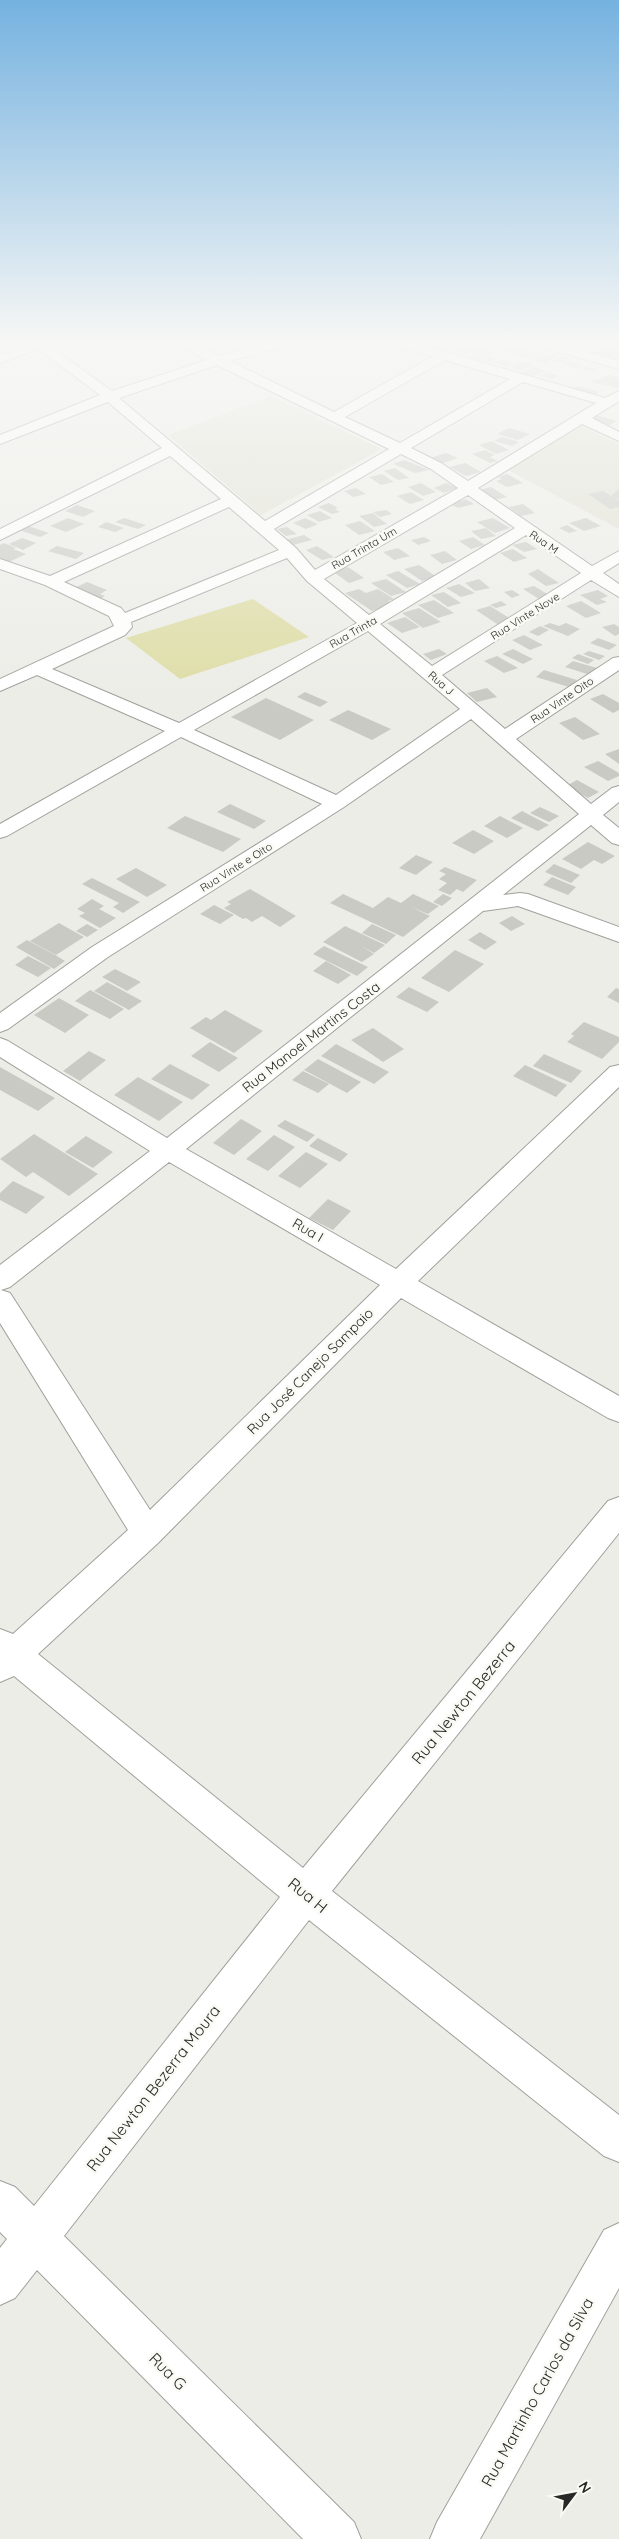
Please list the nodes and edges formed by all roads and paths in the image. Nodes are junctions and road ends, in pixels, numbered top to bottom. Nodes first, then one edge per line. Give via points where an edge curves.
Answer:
1 (153, 458) edge
2 (180, 458) edge
3 (381, 458) edge
4 (421, 458) edge
5 (516, 458) edge
6 (468, 488) junction
7 (230, 501) junction
8 (263, 529) junction
9 (524, 529) junction
10 (0, 535) edge
11 (290, 551) junction
12 (619, 556) edge
13 (0, 564) edge
14 (592, 574) junction
15 (314, 578) junction
16 (51, 582) junction
17 (619, 592) edge
18 (369, 623) junction
19 (121, 625) junction
20 (619, 662) edge
21 (35, 668) junction
22 (431, 674) junction
23 (0, 686) edge
24 (472, 710) junction
25 (180, 730) junction
26 (505, 738) junction
27 (619, 792) edge
28 (337, 803) junction
29 (591, 815) junction
30 (0, 832) edge
31 (619, 839) edge
32 (477, 905) junction
33 (619, 935) edge
34 (0, 1024) edge
35 (0, 1046) edge
36 (619, 1073) edge
37 (168, 1150) junction
38 (0, 1280) edge
39 (400, 1282) junction
40 (0, 1300) edge
41 (619, 1410) edge
42 (619, 1510) edge
43 (147, 1533) junction
44 (4, 1655) edge
45 (306, 1894) junction
46 (619, 2141) edge
47 (0, 2202) edge
48 (35, 2238) junction
49 (619, 2245) edge
50 (0, 2283) edge
51 (337, 2539) edge
52 (454, 2539) edge

1 - 10 street
2 - 7 street, Rua J
3 - 8 street
4 - 6 street, Rua M
5 - 6 street, Rua Trinta Um
6 - 9 street, Rua M
6 - 15 street, Rua Trinta Um
7 - 8 street, Rua J
7 - 16 street
8 - 11 street, Rua J
9 - 14 street, Rua M
9 - 18 street, Rua Trinta
11 - 15 street, Rua J
11 - 19 street
12 - 14 street, Rua Vinte Nove
13 - 16 street
14 - 17 street, Rua M
14 - 22 street, Rua Vinte Nove
15 - 18 street, Rua J
16 - 19 street via 115,612
18 - 22 street, Rua J
18 - 25 street, Rua Trinta
19 - 21 street
20 - 26 street, Rua Vinte Oito
21 - 23 street
21 - 25 street
22 - 24 street, Rua J
24 - 26 street, Rua J
24 - 28 street, Rua Vinte e Oito
25 - 28 street
25 - 30 street, Rua Trinta
26 - 29 street, Rua J
27 - 29 street, Rua Manoel Martins Costa
28 - 34 street, Rua Vinte e Oito via 100,952
29 - 31 street, Rua J
29 - 32 street, Rua Manoel Martins Costa
32 - 33 street via 520,899
32 - 37 street, Rua Manoel Martins Costa
35 - 37 street, Rua I
36 - 39 street, Rua José Canejo Sampaio
37 - 38 street, Rua Manoel Martins Costa
37 - 39 street, Rua I
39 - 41 street, Rua I
39 - 43 street, Rua José Canejo Sampaio
40 - 43 street
42 - 45 street, Rua Newton Bezerra
43 - 44 street, Rua José Canejo Sampaio
44 - 45 street, Rua H
45 - 46 street, Rua H
45 - 48 street, Rua Newton Bezerra Moura
47 - 48 street, Rua G
48 - 50 street, Rua Newton Bezerra Moura
48 - 51 street, Rua G
49 - 52 street, Rua Martinho Carlos da Silva

